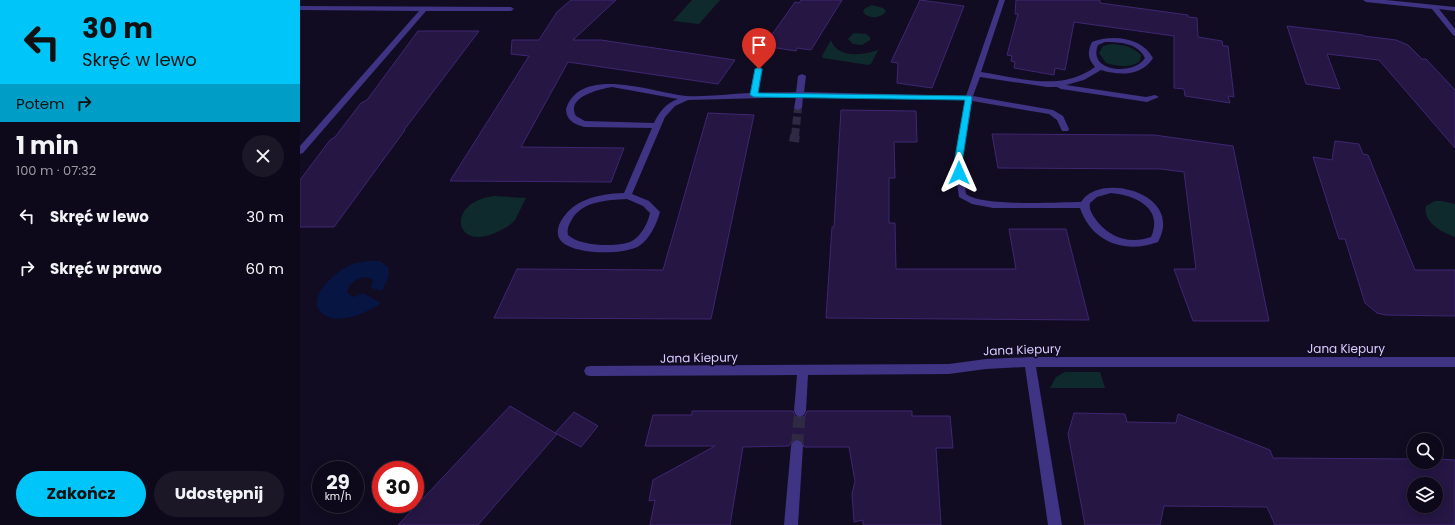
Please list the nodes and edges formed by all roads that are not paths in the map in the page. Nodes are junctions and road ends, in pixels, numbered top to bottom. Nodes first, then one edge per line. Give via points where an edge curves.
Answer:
1 (1002, 0) edge
2 (1366, 0) edge
3 (1434, 7) junction
4 (300, 8) edge
5 (424, 9) junction
6 (511, 9) dead end
7 (1455, 9) edge
8 (1455, 34) edge
9 (1100, 67) junction
10 (759, 69) dead end
11 (978, 74) junction
12 (802, 76) dead end
13 (1047, 85) junction
14 (799, 94) junction
15 (754, 95) junction
16 (687, 98) junction
17 (969, 98) junction
18 (1154, 98) dead end
19 (798, 108) tunnel mouth
20 (657, 126) junction
21 (1065, 129) dead end
22 (300, 151) edge
23 (627, 196) junction
24 (1084, 205) junction
25 (1030, 362) junction
26 (1455, 362) edge
27 (803, 370) junction
28 (590, 371) dead end
29 (800, 411) tunnel mouth
30 (797, 446) tunnel mouth
31 (790, 525) edge
32 (1055, 525) edge

1 - 11 street
2 - 3 street
3 - 7 street
3 - 8 street
4 - 5 street
5 - 6 street
5 - 22 street
9 - 9 street via 1134,71 1147,63 1149,58 1145,51 1131,44 1118,40 1104,40 1096,44 1092,51 1094,60
9 - 13 street via 1080,80 1067,84
10 - 15 street
11 - 13 street
11 - 17 street
12 - 14 street
13 - 18 street via 1147,100
14 - 15 street
14 - 17 street
14 - 19 street
15 - 16 street
16 - 20 street via 670,106
16 - 20 street via 650,90 606,86 590,89 578,96 569,111 574,120 584,124
17 - 21 street via 1050,112 1062,119
17 - 24 street via 958,163 962,195 966,199 993,205
20 - 23 street
23 - 23 street via 601,198 578,207 566,221 563,236 570,242 586,247 623,247 637,242 651,225 655,212 640,201
24 - 24 street via 1086,200 1101,192 1118,190 1132,194 1146,201 1156,211 1160,230 1155,239 1143,244 1106,237 1095,228
25 - 26 street, Jana Kiepury
25 - 27 street, Jana Kiepury via 949,369
25 - 32 street
27 - 28 street, Jana Kiepury
27 - 29 street
30 - 31 street

